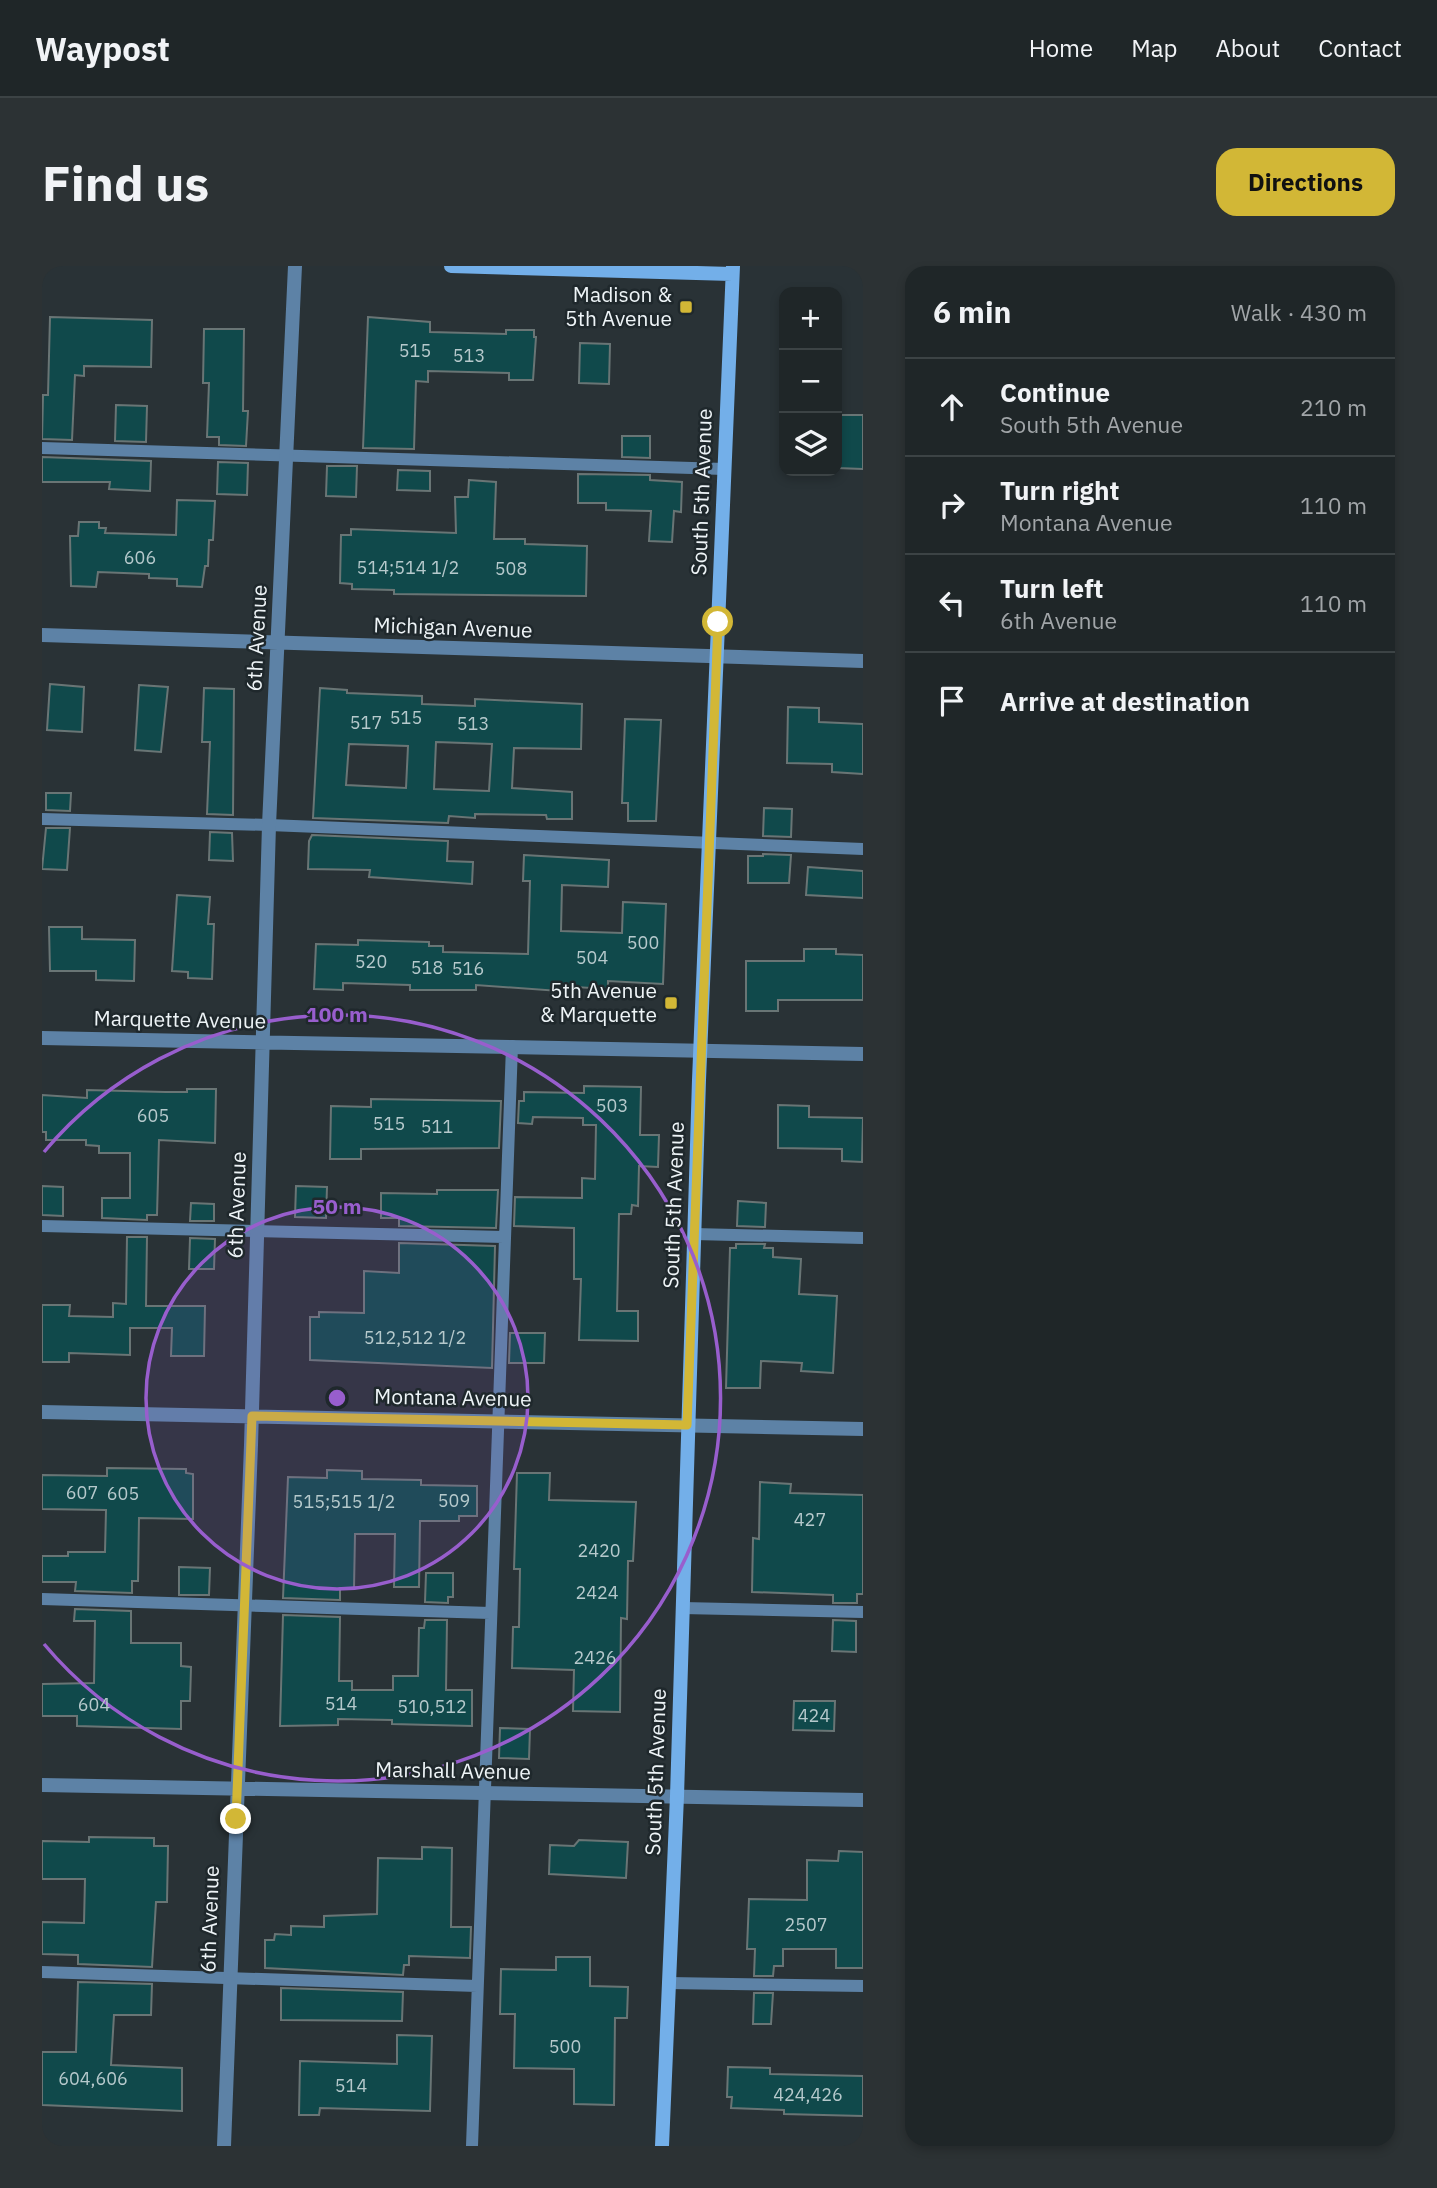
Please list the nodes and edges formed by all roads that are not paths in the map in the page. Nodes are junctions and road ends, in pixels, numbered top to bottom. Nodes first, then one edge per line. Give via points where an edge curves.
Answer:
1 (295, 266) edge
2 (451, 266) edge
3 (733, 270) edge
4 (42, 448) edge
5 (287, 454) junction
6 (724, 469) junction
7 (42, 635) edge
8 (278, 643) junction
9 (717, 656) junction
10 (863, 661) edge
11 (42, 820) edge
12 (269, 825) junction
13 (710, 844) junction
14 (863, 849) edge
15 (42, 1038) edge
16 (263, 1043) junction
17 (512, 1046) junction
18 (701, 1051) junction
19 (863, 1054) edge
20 (42, 1226) edge
21 (258, 1229) junction
22 (694, 1234) junction
23 (504, 1237) junction
24 (863, 1238) edge
25 (42, 1412) edge
26 (252, 1416) junction
27 (499, 1420) junction
28 (687, 1425) junction
29 (863, 1429) edge
30 (42, 1600) edge
31 (244, 1604) junction
32 (682, 1608) junction
33 (863, 1612) edge
34 (490, 1613) junction
35 (42, 1785) edge
36 (237, 1789) junction
37 (486, 1792) junction
38 (677, 1796) junction
39 (863, 1800) edge
40 (42, 1972) edge
41 (229, 1975) junction
42 (668, 1983) junction
43 (477, 1986) junction
44 (863, 1986) edge
45 (224, 2146) edge
46 (472, 2146) edge
47 (662, 2146) edge

1 - 5 street, 6th Avenue
2 - 3 street
3 - 6 street, South 5th Avenue
4 - 5 lane
5 - 6 lane
5 - 8 street, 6th Avenue
6 - 9 street, South 5th Avenue
7 - 8 street, Michigan Avenue
8 - 9 street, Michigan Avenue
8 - 12 street, 6th Avenue
9 - 10 street, Michigan Avenue
9 - 13 street, South 5th Avenue
11 - 12 lane
12 - 13 lane
12 - 16 street, 6th Avenue
13 - 14 lane
13 - 18 street, South 5th Avenue
15 - 16 street, Marquette Avenue
16 - 17 street, Marquette Avenue
16 - 21 street, 6th Avenue
17 - 18 street, Marquette Avenue
17 - 23 lane
18 - 19 street, Marquette Avenue
18 - 22 street, South 5th Avenue
20 - 21 lane
21 - 23 lane
21 - 26 street, 6th Avenue
22 - 24 lane
22 - 28 street, South 5th Avenue
23 - 27 lane
25 - 26 street, Montana Avenue
26 - 27 street, Montana Avenue
26 - 31 street, 6th Avenue
27 - 28 street, Montana Avenue
27 - 34 lane
28 - 29 street, Montana Avenue
28 - 32 street, South 5th Avenue
30 - 31 lane
31 - 34 lane
31 - 36 street, 6th Avenue
32 - 33 lane
32 - 38 street, South 5th Avenue
34 - 37 lane
35 - 36 street, Marshall Avenue
36 - 37 street, Marshall Avenue
36 - 41 street, 6th Avenue
37 - 38 street, Marshall Avenue
37 - 43 lane
38 - 39 street, Marshall Avenue
38 - 42 street, South 5th Avenue
40 - 41 lane
41 - 43 lane
41 - 45 street, 6th Avenue
42 - 44 lane
42 - 47 street, South 5th Avenue
43 - 46 lane

